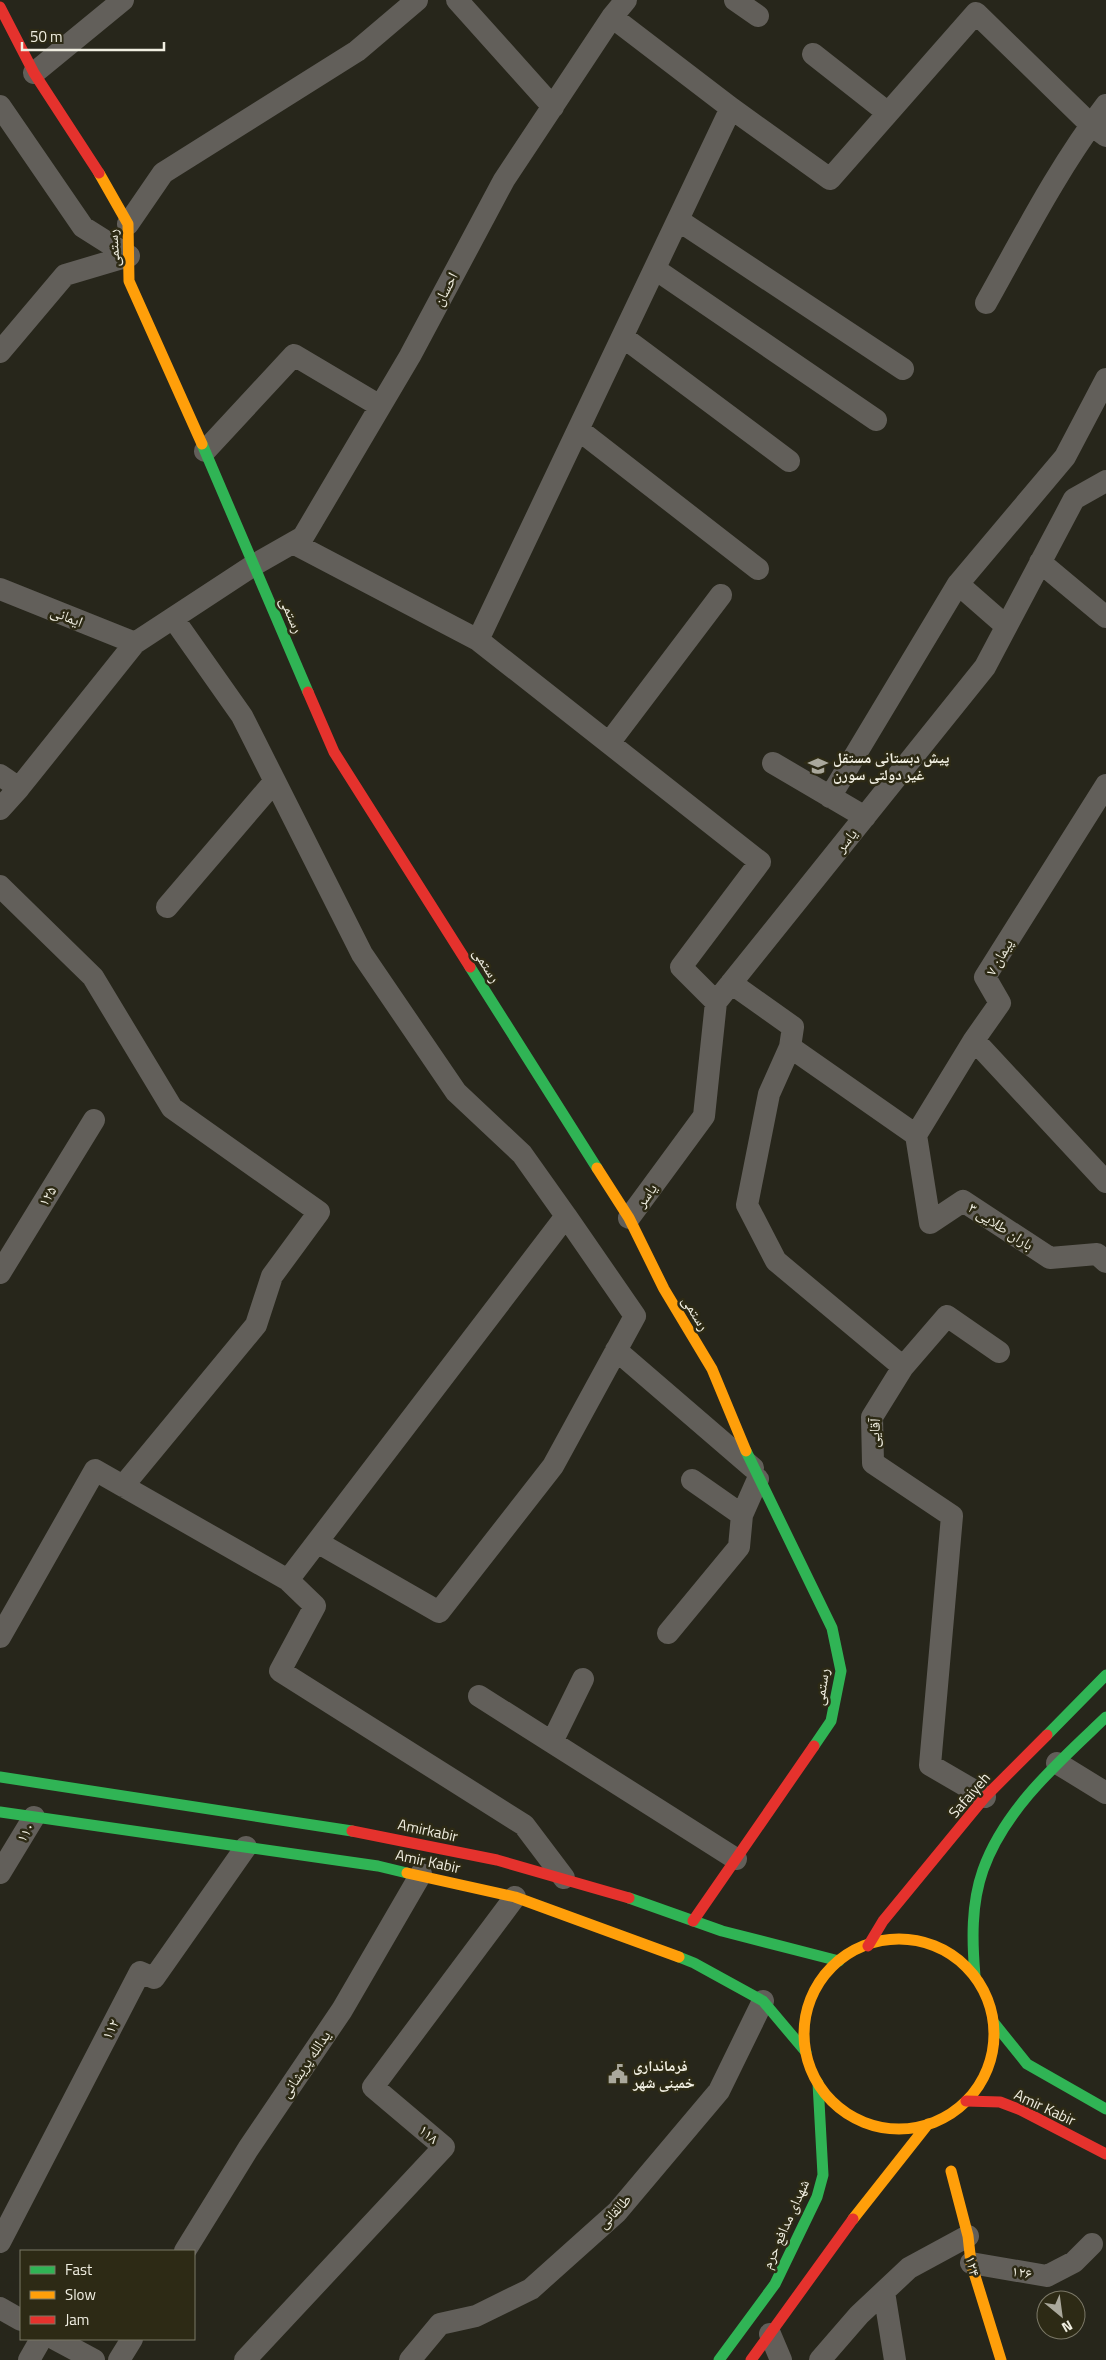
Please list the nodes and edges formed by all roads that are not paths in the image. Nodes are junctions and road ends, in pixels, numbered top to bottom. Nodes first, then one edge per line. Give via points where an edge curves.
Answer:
1 (123, 0) edge
2 (417, 0) edge
3 (457, 0) edge
4 (735, 0) edge
5 (0, 7) edge
6 (982, 7) edge
7 (620, 9) edge
8 (758, 16) dead end
9 (813, 54) dead end
10 (34, 73) junction
11 (1106, 105) edge
12 (0, 106) edge
13 (553, 107) junction
14 (731, 108) junction
15 (888, 113) junction
16 (1098, 130) edge
17 (678, 220) junction
18 (128, 224) junction
19 (129, 256) junction
20 (655, 269) junction
21 (986, 303) dead end
22 (623, 337) junction
23 (0, 352) edge
24 (904, 369) dead end
25 (1106, 379) edge
26 (380, 406) junction
27 (876, 420) dead end
28 (579, 430) junction
29 (205, 451) junction
30 (789, 461) dead end
31 (1106, 481) edge
32 (293, 543) junction
33 (1040, 562) junction
34 (254, 565) junction
35 (758, 569) dead end
36 (958, 584) junction
37 (0, 589) edge
38 (721, 595) dead end
39 (1106, 617) edge
40 (173, 618) junction
41 (1006, 626) junction
42 (478, 640) junction
43 (134, 643) junction
44 (609, 743) junction
45 (773, 763) dead end
46 (0, 775) edge
47 (274, 782) junction
48 (1106, 785) edge
49 (19, 788) junction
50 (830, 797) junction
51 (0, 809) edge
52 (865, 817) junction
53 (0, 886) edge
54 (167, 907) dead end
55 (731, 984) junction
56 (716, 1002) junction
57 (974, 1040) junction
58 (790, 1047) junction
59 (94, 1120) dead end
60 (916, 1135) junction
61 (1106, 1182) edge
62 (566, 1216) junction
63 (629, 1218) junction
64 (1106, 1262) edge
65 (0, 1273) edge
66 (616, 1350) junction
67 (999, 1352) dead end
68 (903, 1367) junction
69 (755, 1473) junction
70 (692, 1480) dead end
71 (123, 1486) junction
72 (742, 1515) junction
73 (316, 1542) junction
74 (288, 1580) junction
75 (668, 1633) dead end
76 (0, 1637) edge
77 (1106, 1675) edge
78 (583, 1679) dead end
79 (479, 1696) dead end
80 (1106, 1717) edge
81 (552, 1742) junction
82 (1058, 1763) junction
83 (0, 1777) edge
84 (1106, 1793) edge
85 (985, 1797) junction
86 (0, 1812) edge
87 (34, 1817) junction
88 (246, 1847) junction
89 (736, 1859) junction
90 (0, 1873) edge
91 (421, 1874) junction
92 (564, 1878) junction
93 (515, 1897) junction
94 (693, 1921) junction
95 (868, 1946) junction
96 (839, 1961) junction
97 (975, 1976) junction
98 (764, 2002) junction
99 (994, 2023) junction
100 (806, 2052) junction
101 (818, 2083) junction
102 (966, 2101) junction
103 (1106, 2109) edge
104 (928, 2124) junction
105 (1106, 2154) edge
106 (952, 2171) dead end
107 (968, 2236) junction
108 (0, 2242) edge
109 (1092, 2244) dead end
110 (187, 2250) edge
111 (971, 2263) junction
112 (775, 2284) junction
113 (884, 2292) junction
114 (796, 2298) junction
115 (0, 2308) edge
116 (20, 2319) edge
117 (770, 2334) junction
118 (40, 2340) edge
119 (57, 2340) edge
120 (131, 2340) edge
121 (29, 2360) edge
122 (94, 2360) edge
123 (119, 2360) edge
124 (245, 2360) edge
125 (410, 2360) edge
126 (719, 2360) edge
127 (751, 2360) edge
128 (781, 2360) edge
129 (820, 2360) edge
130 (895, 2360) edge
131 (1001, 2360) edge

1 - 10 street
2 - 18 street via 357,51 164,173
3 - 13 street
4 - 8 street
5 - 10 main road, رستمی
6 - 15 street
6 - 16 street
7 - 13 street, احسان
7 - 14 street
9 - 15 street
10 - 18 main road, رستمی via 108,186
11 - 16 street
12 - 19 street via 83,226
13 - 26 street, احسان via 504,180
14 - 15 street via 830,179
14 - 17 street
16 - 21 street
17 - 20 street
17 - 24 street
18 - 19 main road, رستمی
19 - 23 street via 65,275
19 - 29 main road, رستمی via 129,281
20 - 22 street
20 - 27 street
22 - 28 street
22 - 30 street
25 - 36 street via 1066,457
26 - 29 street via 294,355
26 - 32 street, احسان via 303,537
28 - 35 street
28 - 42 street
29 - 34 main road, رستمی
31 - 33 street, یاسر via 1074,499
32 - 34 street, احسان
32 - 42 street
33 - 39 street
33 - 41 street, یاسر
34 - 40 street, احسان
34 - 63 main road, رستمی via 334,752
36 - 41 street
36 - 50 street
37 - 43 street, ایمانی
38 - 44 street
40 - 43 street, احسان
40 - 47 street via 242,716
41 - 52 street, یاسر via 985,667
42 - 44 street
43 - 49 street, احسان
44 - 56 street via 760,862 681,968
45 - 50 street
46 - 49 street
47 - 54 street
47 - 62 street via 368,962 456,1092 522,1154
48 - 57 street, پیمان ۷ via 985,977 1000,1003
49 - 51 street, احسان
50 - 52 street
52 - 55 street, یاسر
53 - 71 street via 93,977 172,1108 319,1212 272,1276 256,1325
55 - 56 street, یاسر
55 - 58 street via 793,1027
56 - 63 street, یاسر via 704,1116
57 - 60 street
57 - 61 street
58 - 60 street
58 - 68 street via 769,1094 747,1205 776,1261
59 - 65 street, ۱۲۵
60 - 64 street, باران طلایی ۳ via 930,1223 963,1202 1050,1258 1097,1254
62 - 66 street via 635,1316
62 - 73 street
63 - 69 main road, رستمی via 664,1289 712,1369
66 - 69 street
66 - 73 street via 553,1466 439,1612
67 - 68 street via 947,1316
68 - 85 street, آقایی via 872,1417 873,1463 952,1516 930,1765
69 - 72 street
69 - 89 main road, رستمی via 832,1628 841,1671 831,1721
70 - 72 street
71 - 74 street
71 - 76 street via 95,1470
72 - 75 street via 739,1547
73 - 74 street
74 - 92 street via 316,1606 280,1670 524,1825
77 - 85 main road, Safaiyeh
78 - 81 street
79 - 81 street
80 - 82 main road
81 - 89 street
82 - 84 street
82 - 97 main road via 1005,1826 983,1870 975,1910
83 - 92 main road, Amirkabir via 218,1815 386,1836
85 - 95 main road, Safaiyeh via 883,1921
86 - 87 main road, Amir Kabir
87 - 88 main road, Amir Kabir via 216,1839
87 - 90 street, ۱۱۰
88 - 91 main road, Amir Kabir
88 - 108 street, ۱۱۲ via 154,1978 140,1972
89 - 94 main road, رستمی
91 - 93 main road, Amir Kabir
91 - 110 street, یدالله پریشانی via 342,2010 248,2149
92 - 94 main road, Amirkabir
93 - 98 main road, Amir Kabir via 694,1963
93 - 124 street, ۱۱۸ via 373,2086 444,2147
94 - 96 main road, Amirkabir
95 - 96 main road via 852,1951
95 - 97 main road via 884,1940 918,1940 950,1953
96 - 100 main road via 826,1973 810,2002 805,2018
97 - 99 main road via 987,1998
98 - 100 main road, Amir Kabir
98 - 125 street, طالقانی via 719,2091 617,2212 531,2289 476,2316 440,2324
99 - 102 main road via 992,2057 978,2088
99 - 103 main road via 1027,2064
100 - 101 main road
101 - 104 main road via 840,2108 869,2124 900,2129
101 - 112 main road, شهدای مدافع حرم via 823,2174 817,2197
102 - 104 main road via 953,2112
102 - 105 main road, Amir Kabir via 1000,2102
104 - 114 main road
106 - 107 main road, ۱۲۴
107 - 111 main road, ۱۲۴
107 - 113 street via 910,2268
109 - 111 street, ۱۲۶ via 1074,2262 1047,2276
111 - 131 main road, ۱۲۴
112 - 114 main road via 791,2282
112 - 126 main road, شهدای مدافع حرم
113 - 129 street
113 - 130 street
114 - 117 main road
115 - 116 street
117 - 127 main road
117 - 128 street
118 - 121 street
119 - 122 street
120 - 123 street

